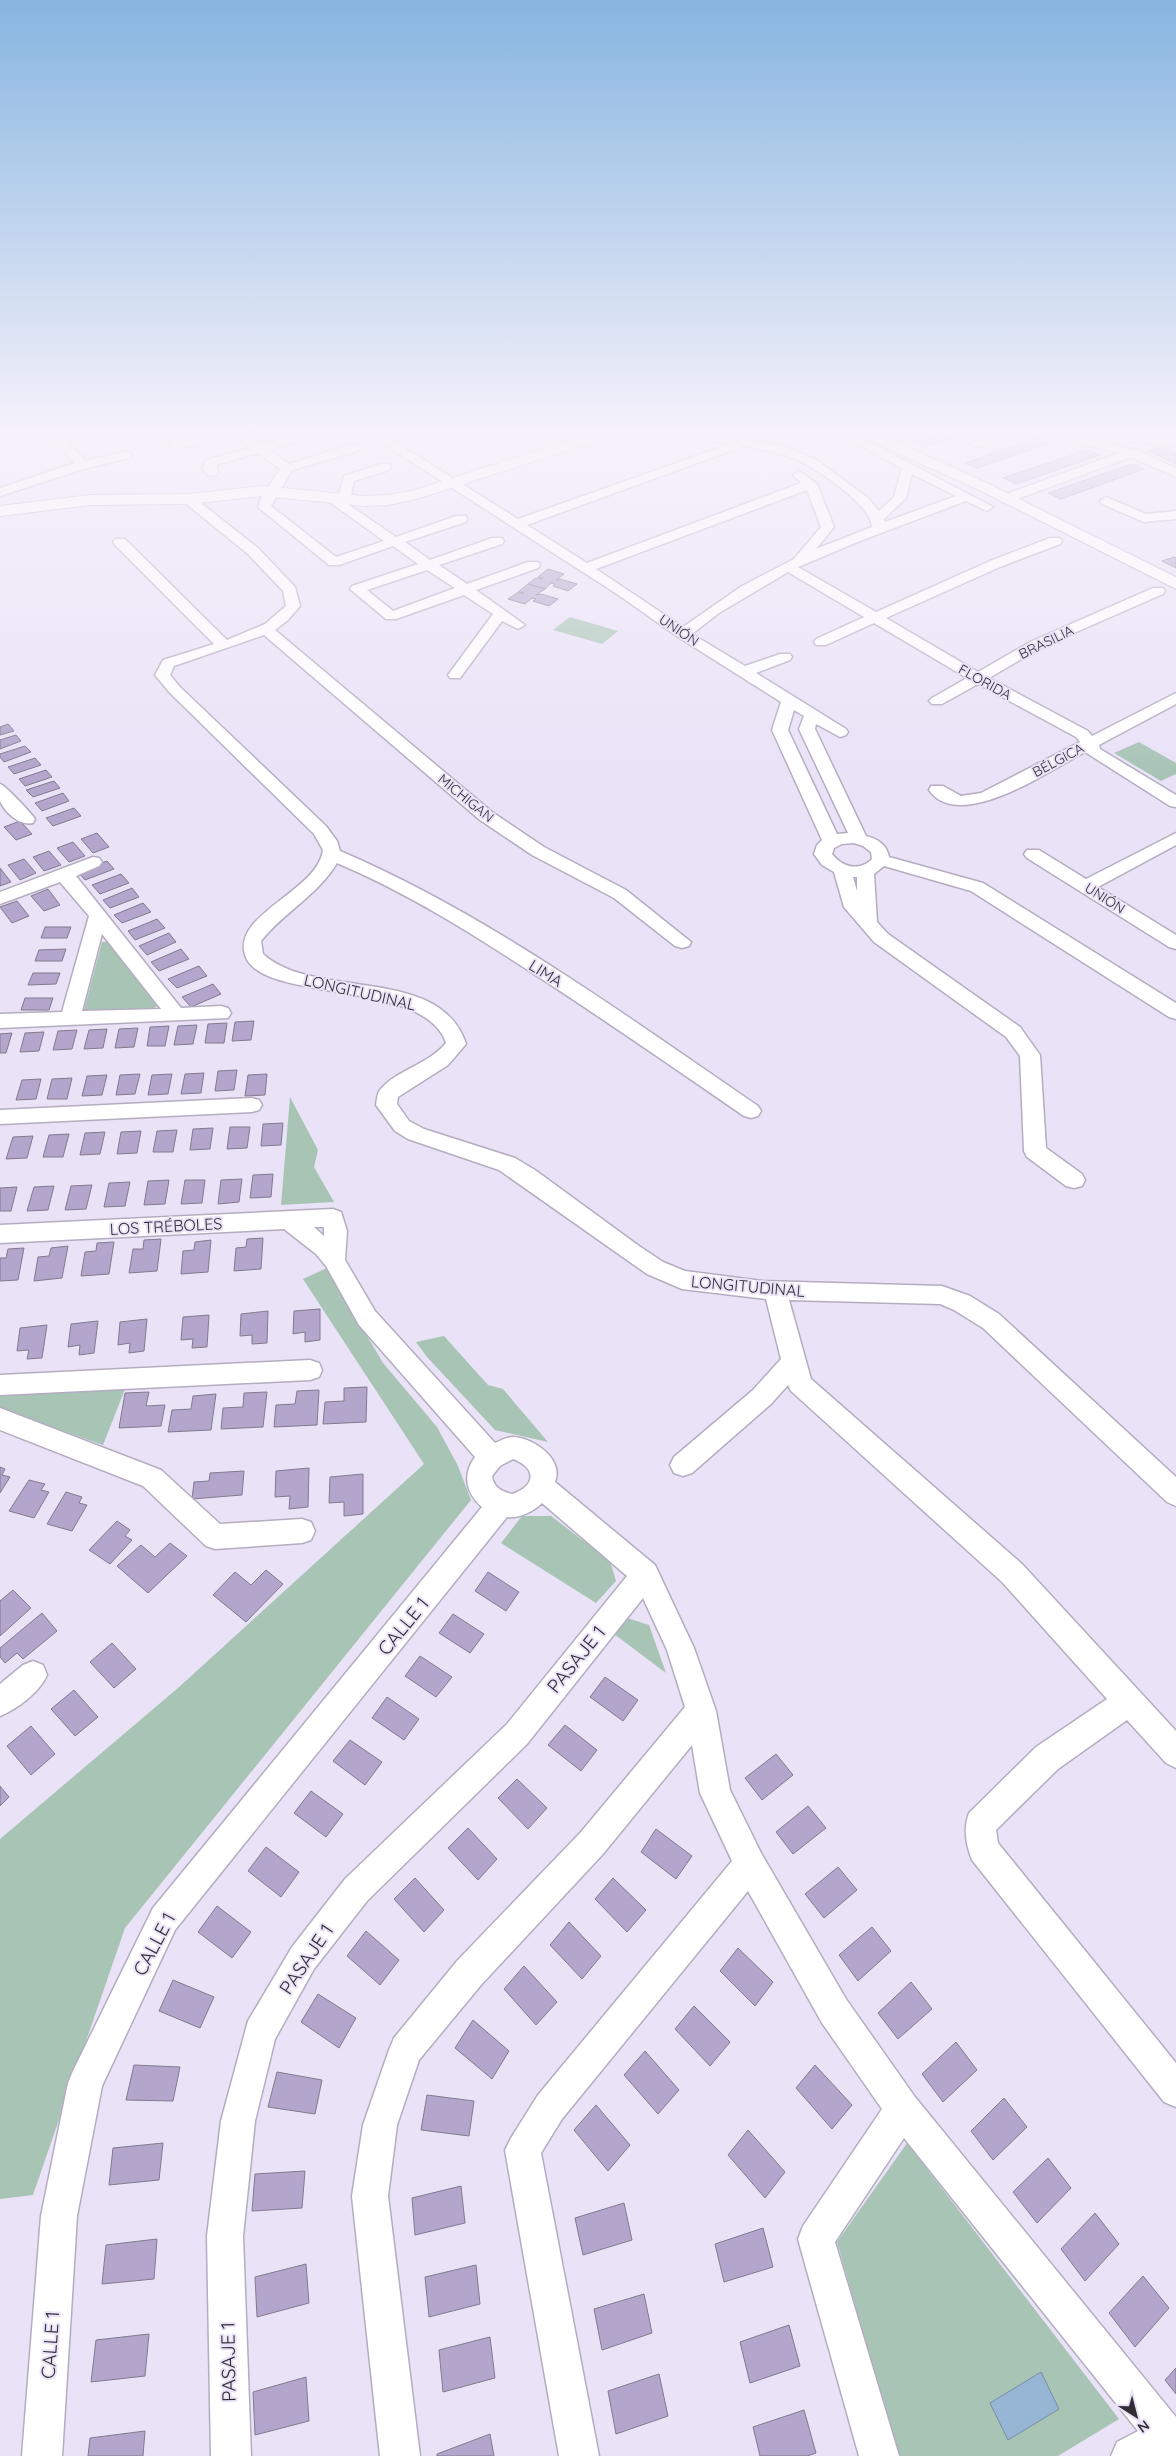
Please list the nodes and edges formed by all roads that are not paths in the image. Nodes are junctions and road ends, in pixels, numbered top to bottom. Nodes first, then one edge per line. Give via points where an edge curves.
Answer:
1 (123, 545) edge
2 (244, 545) edge
3 (311, 545) edge
4 (385, 545) edge
5 (397, 545) edge
6 (487, 545) edge
7 (549, 545) edge
8 (649, 545) edge
9 (812, 545) edge
10 (835, 545) edge
11 (1046, 545) edge
12 (1062, 545) edge
13 (1089, 545) edge
14 (794, 564) junction
15 (533, 565) dead end
16 (428, 566) junction
17 (586, 568) junction
18 (1176, 584) edge
19 (465, 590) junction
20 (1158, 591) junction
21 (1176, 600) edge
22 (501, 613) junction
23 (877, 618) junction
24 (518, 625) dead end
25 (266, 630) junction
26 (683, 634) junction
27 (821, 642) dead end
28 (223, 644) junction
29 (785, 657) dead end
30 (744, 672) junction
31 (455, 675) dead end
32 (978, 678) junction
33 (1176, 698) edge
34 (789, 700) junction
35 (937, 701) dead end
36 (809, 721) junction
37 (780, 730) junction
38 (840, 732) dead end
39 (1090, 743) junction
40 (825, 766) junction
41 (798, 769) junction
42 (0, 789) edge
43 (937, 790) dead end
44 (1176, 802) edge
45 (0, 817) edge
46 (1176, 838) edge
47 (859, 839) junction
48 (832, 842) junction
49 (330, 854) junction
50 (1034, 854) dead end
51 (881, 860) junction
52 (92, 862) dead end
53 (842, 870) junction
54 (865, 871) junction
55 (60, 876) junction
56 (1086, 886) junction
57 (0, 898) edge
58 (98, 916) junction
59 (868, 922) junction
60 (682, 942) dead end
61 (1176, 943) edge
62 (1176, 1012) edge
63 (220, 1013) dead end
64 (176, 1015) junction
65 (70, 1018) junction
66 (0, 1021) edge
67 (252, 1105) dead end
68 (751, 1112) dead end
69 (0, 1117) edge
70 (1074, 1180) dead end
71 (290, 1221) junction
72 (0, 1234) edge
73 (334, 1260) junction
74 (775, 1290) junction
75 (794, 1362) junction
76 (310, 1370) dead end
77 (0, 1385) edge
78 (0, 1419) edge
79 (490, 1456) junction
80 (683, 1465) dead end
81 (542, 1487) junction
82 (1176, 1494) edge
83 (501, 1504) junction
84 (302, 1531) dead end
85 (644, 1574) junction
86 (33, 1674) dead end
87 (0, 1702) edge
88 (1128, 1702) junction
89 (701, 1711) junction
90 (1176, 1753) edge
91 (750, 1864) junction
92 (1176, 2090) edge
93 (903, 2108) junction
94 (1171, 2442) edge
95 (42, 2456) edge
96 (231, 2456) edge
97 (400, 2456) edge
98 (578, 2456) edge
99 (879, 2456) edge
100 (1132, 2456) edge

1 - 28 street
2 - 25 street via 290,590 293,606 288,614
3 - 4 street via 334,562
5 - 16 street
6 - 16 street
7 - 17 street, UNIÓN
8 - 17 street
9 - 14 street
10 - 14 street
11 - 23 street
12 - 20 street
13 - 18 street
14 - 23 street, FLORIDA
14 - 26 street via 723,602
15 - 19 street
16 - 19 street
16 - 19 street via 357,590 391,616
17 - 26 street, UNIÓN
19 - 22 street
20 - 21 street
20 - 32 street, BRASILIA via 1037,644
22 - 24 street
22 - 31 street
23 - 27 street
23 - 32 street, FLORIDA
25 - 28 street
25 - 60 street, MICHIGAN via 486,816 538,850 620,894
26 - 30 street, UNIÓN
28 - 49 street via 168,663 162,675 320,830 330,844
29 - 30 street
30 - 34 street, UNIÓN
32 - 35 street, BRASILIA
32 - 39 street, FLORIDA via 1082,734
33 - 39 street, BÉLGICA
34 - 36 street, UNIÓN
34 - 37 street
36 - 37 street
36 - 38 street, UNIÓN
36 - 40 street
37 - 41 street
39 - 43 street, BÉLGICA via 987,797 966,803
39 - 44 street, FLORIDA via 1093,752
40 - 41 street
40 - 47 street
41 - 48 street
42 - 45 street via 21,815
46 - 56 street
47 - 48 street
47 - 51 street via 879,850
48 - 53 street via 826,845 823,854 828,864
49 - 68 street, LIMA via 364,868 475,928 612,1015
49 - 74 street, LONGITUDINAL via 322,870 305,889 271,917 252,940 254,956 266,967 288,976 425,1007 440,1016 453,1030 456,1044 449,1055 388,1094 386,1105 402,1126 416,1134 507,1164 631,1252 670,1275 717,1286
50 - 56 street, UNIÓN
51 - 54 street via 876,867
51 - 62 street via 977,887
52 - 55 street
53 - 54 street
53 - 59 street via 853,907
54 - 59 street
55 - 57 street
55 - 58 street via 69,879
56 - 61 street, UNIÓN
58 - 64 street
58 - 65 street
59 - 70 street via 881,938 1013,1032 1030,1055 1035,1151
63 - 64 street
64 - 65 street
65 - 66 street
67 - 69 street
71 - 72 street, LOS TRÉBOLES
71 - 73 street
71 - 73 street, LOS TRÉBOLES via 333,1218 336,1231
73 - 79 street via 367,1318
74 - 75 street
74 - 82 street, LONGITUDINAL via 917,1294 942,1296 962,1303 991,1321
75 - 80 street via 762,1397
75 - 88 street via 800,1384 1012,1573
76 - 77 street
78 - 84 street via 152,1478 215,1537
79 - 81 street via 501,1450 525,1450 542,1465
79 - 83 street via 481,1468 480,1483 487,1496
81 - 83 street via 525,1502
81 - 85 street
83 - 95 street, CALLE 1 via 160,1927 85,2083 58,2216
85 - 89 street via 680,1648
85 - 96 street, PASAJE 1 via 517,1734 356,1890 303,1958 260,2034 238,2121 225,2236
86 - 87 street
88 - 90 street
88 - 92 street via 1047,1758 980,1824 983,1849
89 - 91 street via 715,1793
89 - 97 street via 592,1844 468,1972 406,2050 380,2126 370,2196
91 - 93 street via 834,2011
91 - 98 street via 550,2107 523,2150
93 - 94 street
93 - 99 street via 816,2239
94 - 100 street

